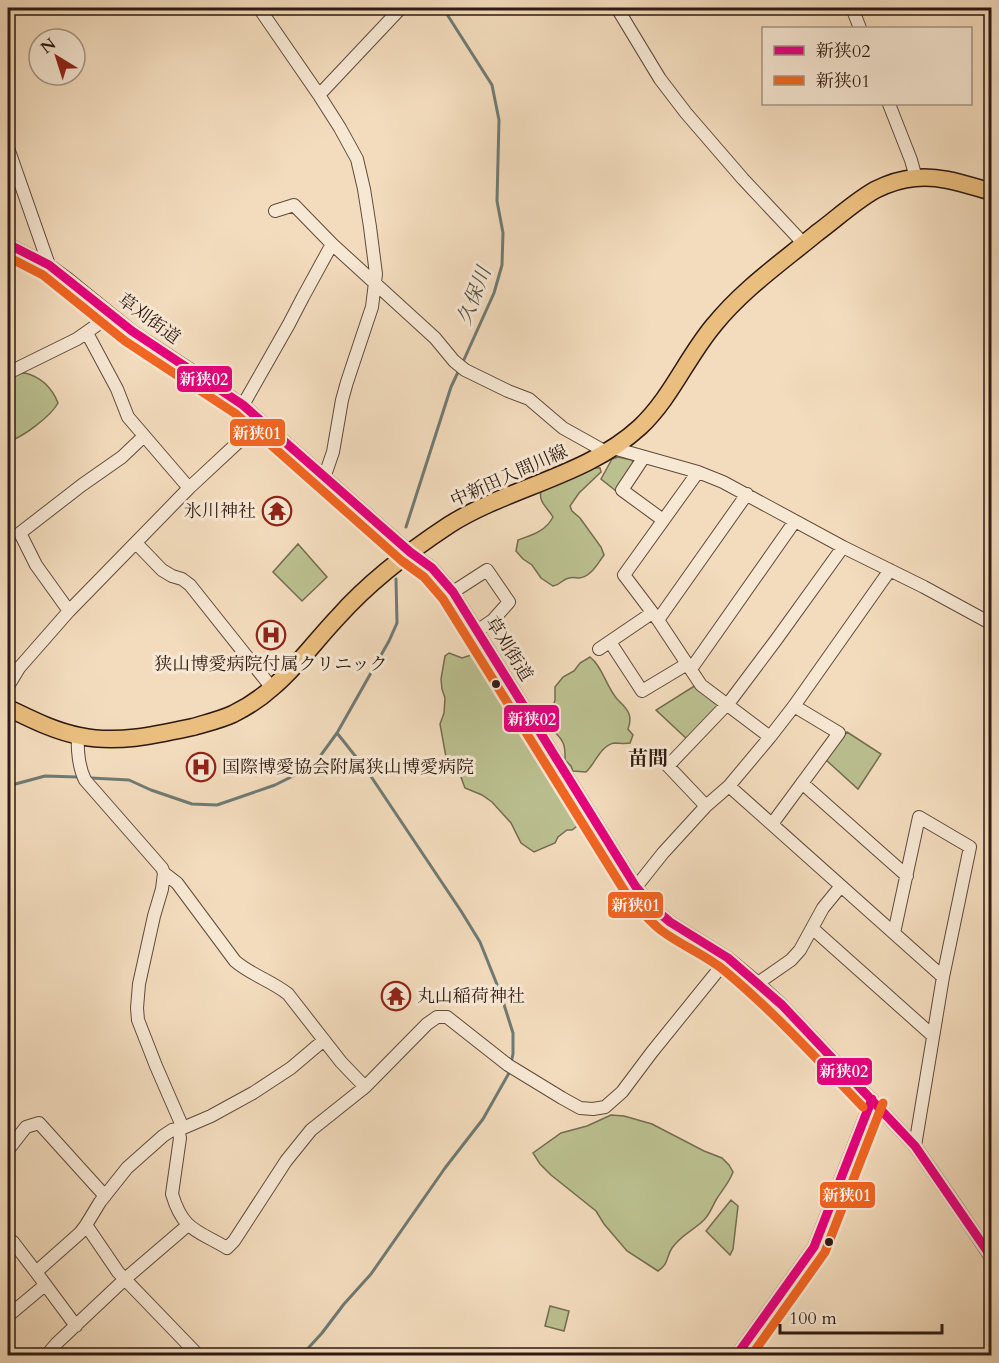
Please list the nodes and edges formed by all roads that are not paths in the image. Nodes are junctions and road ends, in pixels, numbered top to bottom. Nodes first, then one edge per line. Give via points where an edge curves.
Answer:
1 (259, 8) edge
2 (401, 8) edge
3 (617, 8) edge
4 (852, 8) edge
5 (860, 27) edge
6 (319, 95) junction
7 (889, 105) edge
8 (9, 158) edge
9 (915, 178) junction
10 (992, 192) edge
11 (275, 211) dead end
12 (8, 244) edge
13 (332, 244) junction
14 (804, 244) junction
15 (49, 265) junction
16 (375, 284) junction
17 (111, 315) junction
18 (87, 333) junction
19 (8, 373) edge
20 (243, 405) junction
21 (261, 421) junction
22 (144, 436) junction
23 (610, 450) junction
24 (644, 457) junction
25 (698, 472) junction
26 (324, 478) junction
27 (189, 488) junction
28 (747, 494) junction
29 (663, 520) junction
30 (795, 521) junction
31 (136, 543) junction
32 (843, 547) junction
33 (410, 552) junction
34 (890, 570) junction
35 (453, 592) junction
36 (69, 611) junction
37 (655, 616) junction
38 (992, 624) edge
39 (477, 631) junction
40 (610, 642) junction
41 (599, 649) dead end
42 (689, 667) junction
43 (8, 686) edge
44 (272, 688) junction
45 (726, 704) junction
46 (794, 706) junction
47 (8, 708) edge
48 (78, 736) junction
49 (770, 737) junction
50 (802, 783) junction
51 (729, 786) junction
52 (706, 806) junction
53 (772, 824) junction
54 (164, 873) junction
55 (907, 876) junction
56 (841, 886) junction
57 (636, 887) junction
58 (812, 928) junction
59 (894, 933) junction
60 (728, 958) junction
61 (943, 977) junction
62 (758, 983) junction
63 (932, 1035) junction
64 (324, 1040) junction
65 (365, 1087) junction
66 (872, 1099) junction
67 (181, 1129) junction
68 (915, 1146) junction
69 (8, 1150) edge
70 (105, 1196) junction
71 (86, 1225) junction
72 (188, 1225) junction
73 (8, 1238) edge
74 (992, 1259) edge
75 (36, 1272) junction
76 (125, 1279) junction
77 (45, 1285) junction
78 (8, 1316) edge
79 (76, 1326) junction
80 (46, 1356) edge
81 (199, 1356) edge
82 (736, 1356) edge

1 - 6 street
2 - 6 street
3 - 14 street via 660,79 686,113
4 - 5 street
6 - 16 street via 357,159 366,198
7 - 9 street
8 - 15 street
9 - 10 main road, 中新田入間川線 via 952,181
9 - 14 main road, 中新田入間川線 via 873,191
11 - 13 street via 294,205
12 - 15 street, 草刈街道
13 - 16 street
13 - 20 street
14 - 23 main road, 中新田入間川線 via 720,318 654,413
15 - 17 street, 草刈街道
16 - 23 street via 465,370 529,399 563,428
16 - 26 street
17 - 18 street
17 - 20 street, 草刈街道
18 - 19 street
18 - 22 street via 128,417
20 - 21 street, 草刈街道
21 - 26 street, 草刈街道
21 - 27 street
22 - 27 street
22 - 36 street via 20,533 36,565
23 - 24 street
23 - 33 main road, 中新田入間川線 via 478,509
24 - 25 street
24 - 29 street via 621,490
25 - 28 street
25 - 29 street
26 - 33 street, 草刈街道
27 - 31 street
28 - 30 street
28 - 37 street
29 - 37 street via 624,575
30 - 32 street
30 - 42 street
31 - 36 street
31 - 44 street via 162,570 190,585
32 - 34 street
32 - 45 street
33 - 35 street, 草刈街道 via 432,568
33 - 44 main road, 中新田入間川線 via 357,597
34 - 38 street
34 - 46 street
35 - 39 street, 草刈街道
35 - 39 street via 487,570 509,602
36 - 43 street
37 - 40 street
37 - 42 street
39 - 57 street, 草刈街道
40 - 41 street
40 - 42 street via 642,691
42 - 45 street via 701,685
44 - 48 main road, 中新田入間川線 via 234,714 207,723 143,737
45 - 49 street
45 - 52 street via 668,766
46 - 49 street
46 - 50 street via 839,733
47 - 48 main road, 中新田入間川線
48 - 54 street via 85,780
49 - 51 street
50 - 53 street
50 - 55 street
51 - 52 street
51 - 53 street
52 - 57 street
53 - 56 street
54 - 64 street via 177,884 235,961 288,994
54 - 67 street via 137,1008 138,1020
55 - 59 street
55 - 61 street via 919,817 970,847
56 - 58 street
56 - 59 street
57 - 60 street, 草刈街道 via 670,922
58 - 62 street via 791,960
58 - 63 street
59 - 61 street
60 - 62 street, 草刈街道
60 - 65 street via 622,1092 605,1107 580,1108 562,1098 511,1066 447,1017 436,1017 427,1024
61 - 63 street
62 - 66 street, 草刈街道
63 - 68 street
64 - 65 street
64 - 67 street via 253,1093
65 - 72 street via 305,1137 226,1248
66 - 68 street, 草刈街道
66 - 82 street via 814,1247
67 - 70 street via 163,1136 127,1168
67 - 72 street via 172,1194
68 - 74 street, 草刈街道
69 - 70 street via 26,1127 39,1123
70 - 71 street
71 - 75 street
71 - 76 street
72 - 76 street
73 - 75 street
75 - 77 street
76 - 79 street
76 - 81 street
77 - 78 street
77 - 79 street
79 - 80 street

